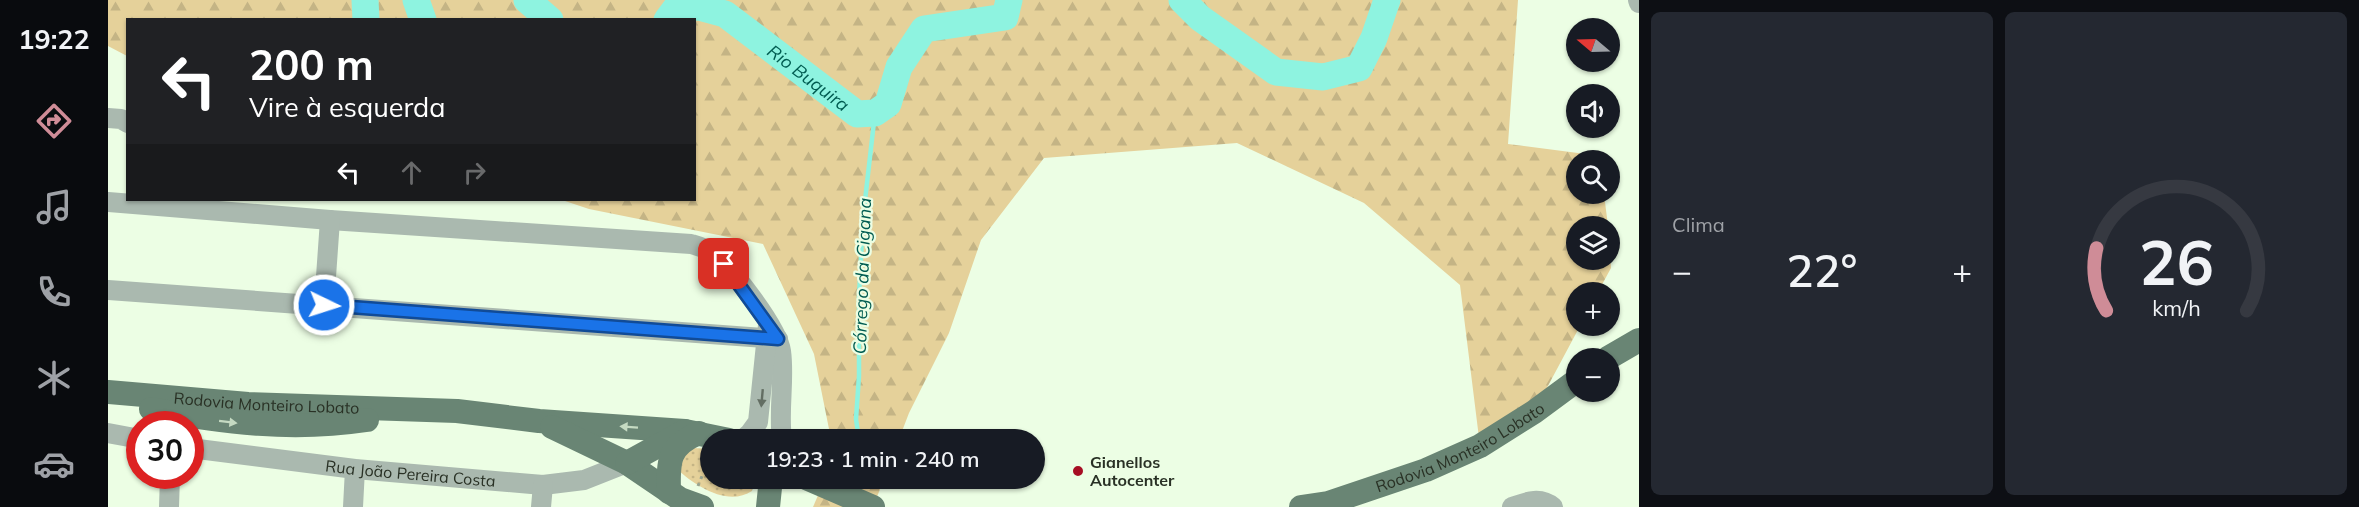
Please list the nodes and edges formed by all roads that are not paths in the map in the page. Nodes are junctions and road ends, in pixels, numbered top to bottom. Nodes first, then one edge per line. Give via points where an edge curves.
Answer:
1 (108, 118) edge
2 (126, 122) edge
3 (108, 202) edge
4 (140, 202) edge
5 (330, 220) junction
6 (108, 290) edge
7 (324, 305) junction
8 (771, 333) junction
9 (1639, 340) edge
10 (1620, 351) edge
11 (1566, 388) edge
12 (108, 392) edge
13 (108, 402) edge
14 (426, 411) junction
15 (539, 421) junction
16 (753, 429) edge
17 (781, 429) edge
18 (108, 433) edge
19 (126, 436) edge
20 (698, 439) edge
21 (204, 449) edge
22 (627, 463) junction
23 (355, 469) junction
24 (543, 486) junction
25 (170, 489) edge
26 (770, 489) edge
27 (831, 489) edge
28 (669, 492) junction
29 (696, 506) edge
30 (169, 507) edge
31 (352, 507) edge
32 (541, 507) edge
33 (768, 507) edge
34 (873, 507) edge
35 (1301, 507) edge
36 (1512, 507) edge
37 (1553, 507) edge

1 - 2 street
3 - 4 street
4 - 5 street
5 - 7 street
5 - 8 street via 691,244 711,251 724,264
6 - 7 street
7 - 8 street
8 -> 16 street via 762,404
8 - 17 street via 782,359
9 - 10 main road
11 - 35 main road, Rodovia Monteiro Lobato via 1480,446 1426,470 1328,503
12 - 14 main road, Rodovia Monteiro Lobato via 248,404
13 -> 14 main road, Rodovia Monteiro Lobato via 270,426 340,424
14 - 15 main road, Rodovia Monteiro Lobato
20 -> 15 main road, Rodovia Monteiro Lobato
15 - 22 main road, Rodovia Monteiro Lobato
18 - 19 street
20 - 22 main road
20 - 28 main road via 686,439 673,452
21 - 23 street, Rua João Pereira Costa
22 - 24 street, Rua João Pereira Costa via 584,480
22 - 28 main road, Rodovia Monteiro Lobato
23 - 24 street, Rua João Pereira Costa
23 - 31 street
24 - 32 street
25 - 30 street
26 - 33 main road
27 - 34 main road
28 - 29 main road, Rodovia Monteiro Lobato
36 - 37 street via 1540,500

